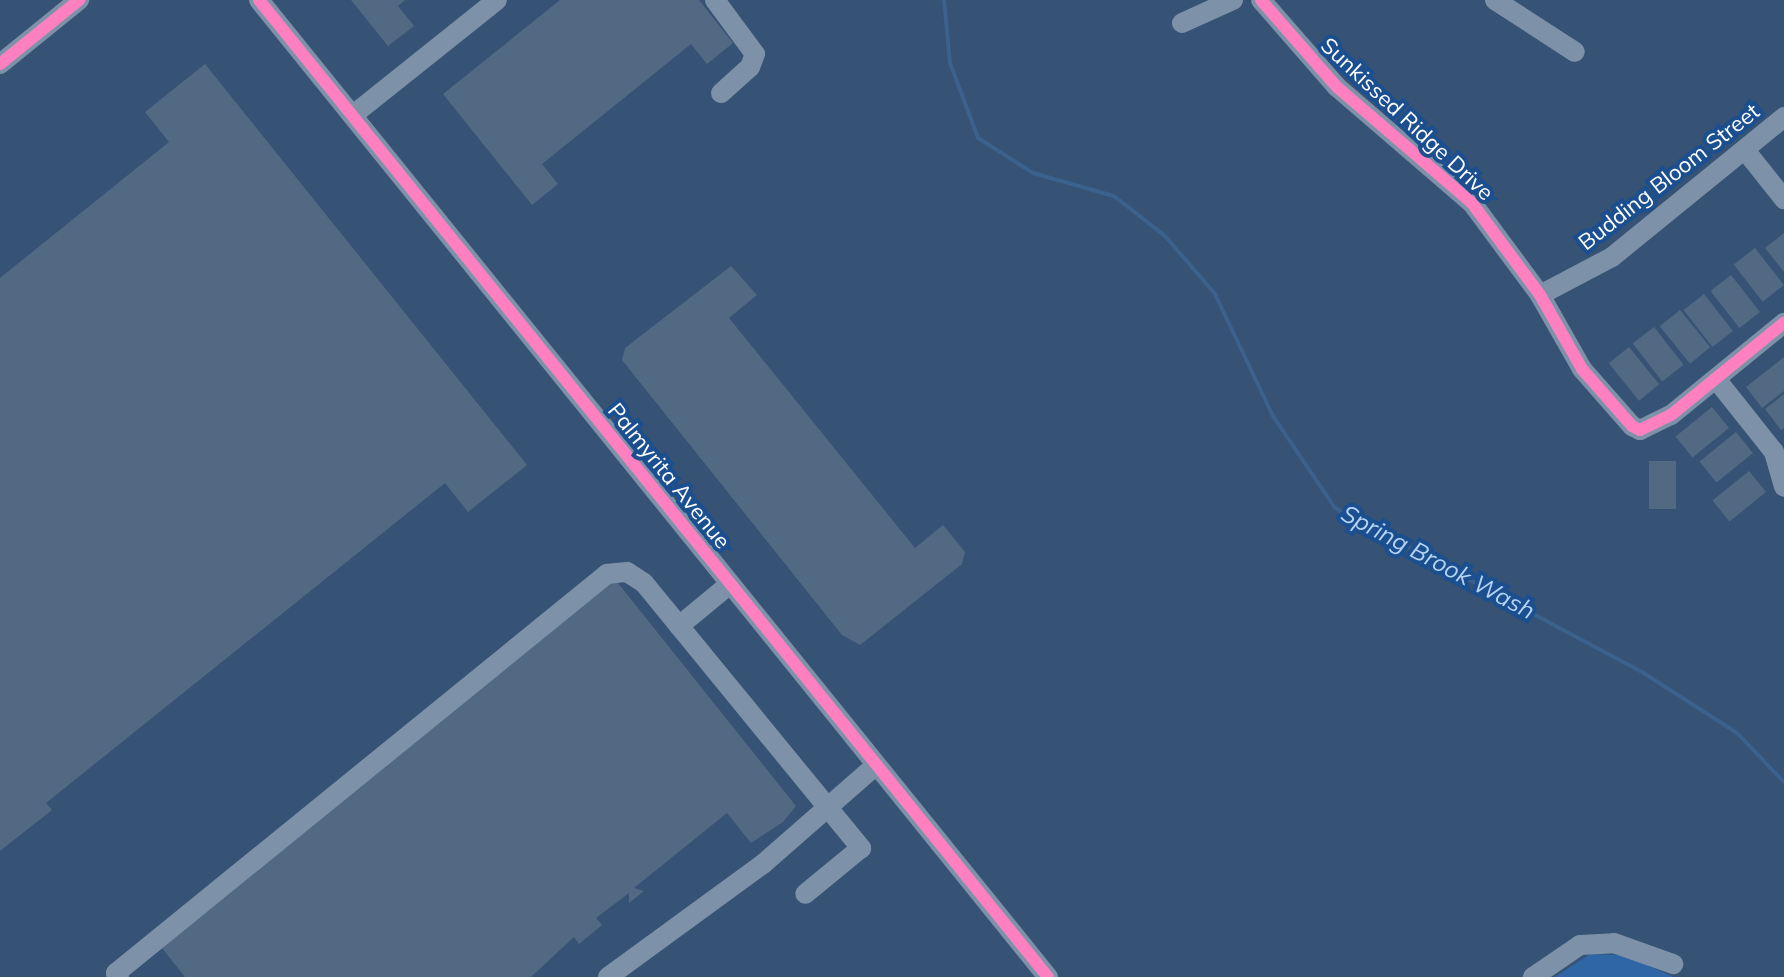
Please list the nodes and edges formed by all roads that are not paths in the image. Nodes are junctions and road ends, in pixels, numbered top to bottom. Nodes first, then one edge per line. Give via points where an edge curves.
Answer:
1 (79, 0) edge
2 (259, 0) edge
3 (497, 0) edge
4 (715, 0) edge
5 (1233, 0) edge
6 (1261, 0) edge
7 (1495, 0) edge
8 (1182, 23) dead end
9 (1575, 52) dead end
10 (0, 64) edge
11 (721, 93) dead end
12 (353, 115) junction
13 (1784, 117) edge
14 (1745, 150) junction
15 (1784, 199) edge
16 (1540, 295) junction
17 (1784, 323) edge
18 (1716, 379) junction
19 (1784, 487) edge
20 (730, 584) junction
21 (679, 626) junction
22 (876, 765) junction
23 (829, 807) junction
24 (805, 894) dead end
25 (1673, 964) dead end
26 (119, 977) edge
27 (608, 977) edge
28 (1048, 977) edge
29 (1533, 977) edge

1 - 10 street
2 - 12 street, Palmyrita Avenue
3 - 12 street
4 - 11 street via 755,54 750,67
5 - 8 street
6 - 16 street, Sunkissed Ridge Drive via 1337,87 1472,203
7 - 9 street
12 - 20 street, Palmyrita Avenue
13 - 14 street, Budding Bloom Street
14 - 15 street
14 - 16 street, Budding Bloom Street via 1612,257
16 - 18 street, Sunkissed Ridge Drive via 1582,369 1640,430 1654,426
17 - 18 street
18 - 19 street via 1774,452
20 - 21 street
20 - 22 street, Palmyrita Avenue
21 - 23 street
21 - 26 street via 644,583 627,572 607,574 116,973
22 - 23 street
22 - 28 street, Palmyrita Avenue
23 - 24 street via 861,848
23 - 27 street via 763,864
25 - 29 street via 1614,943 1580,945

